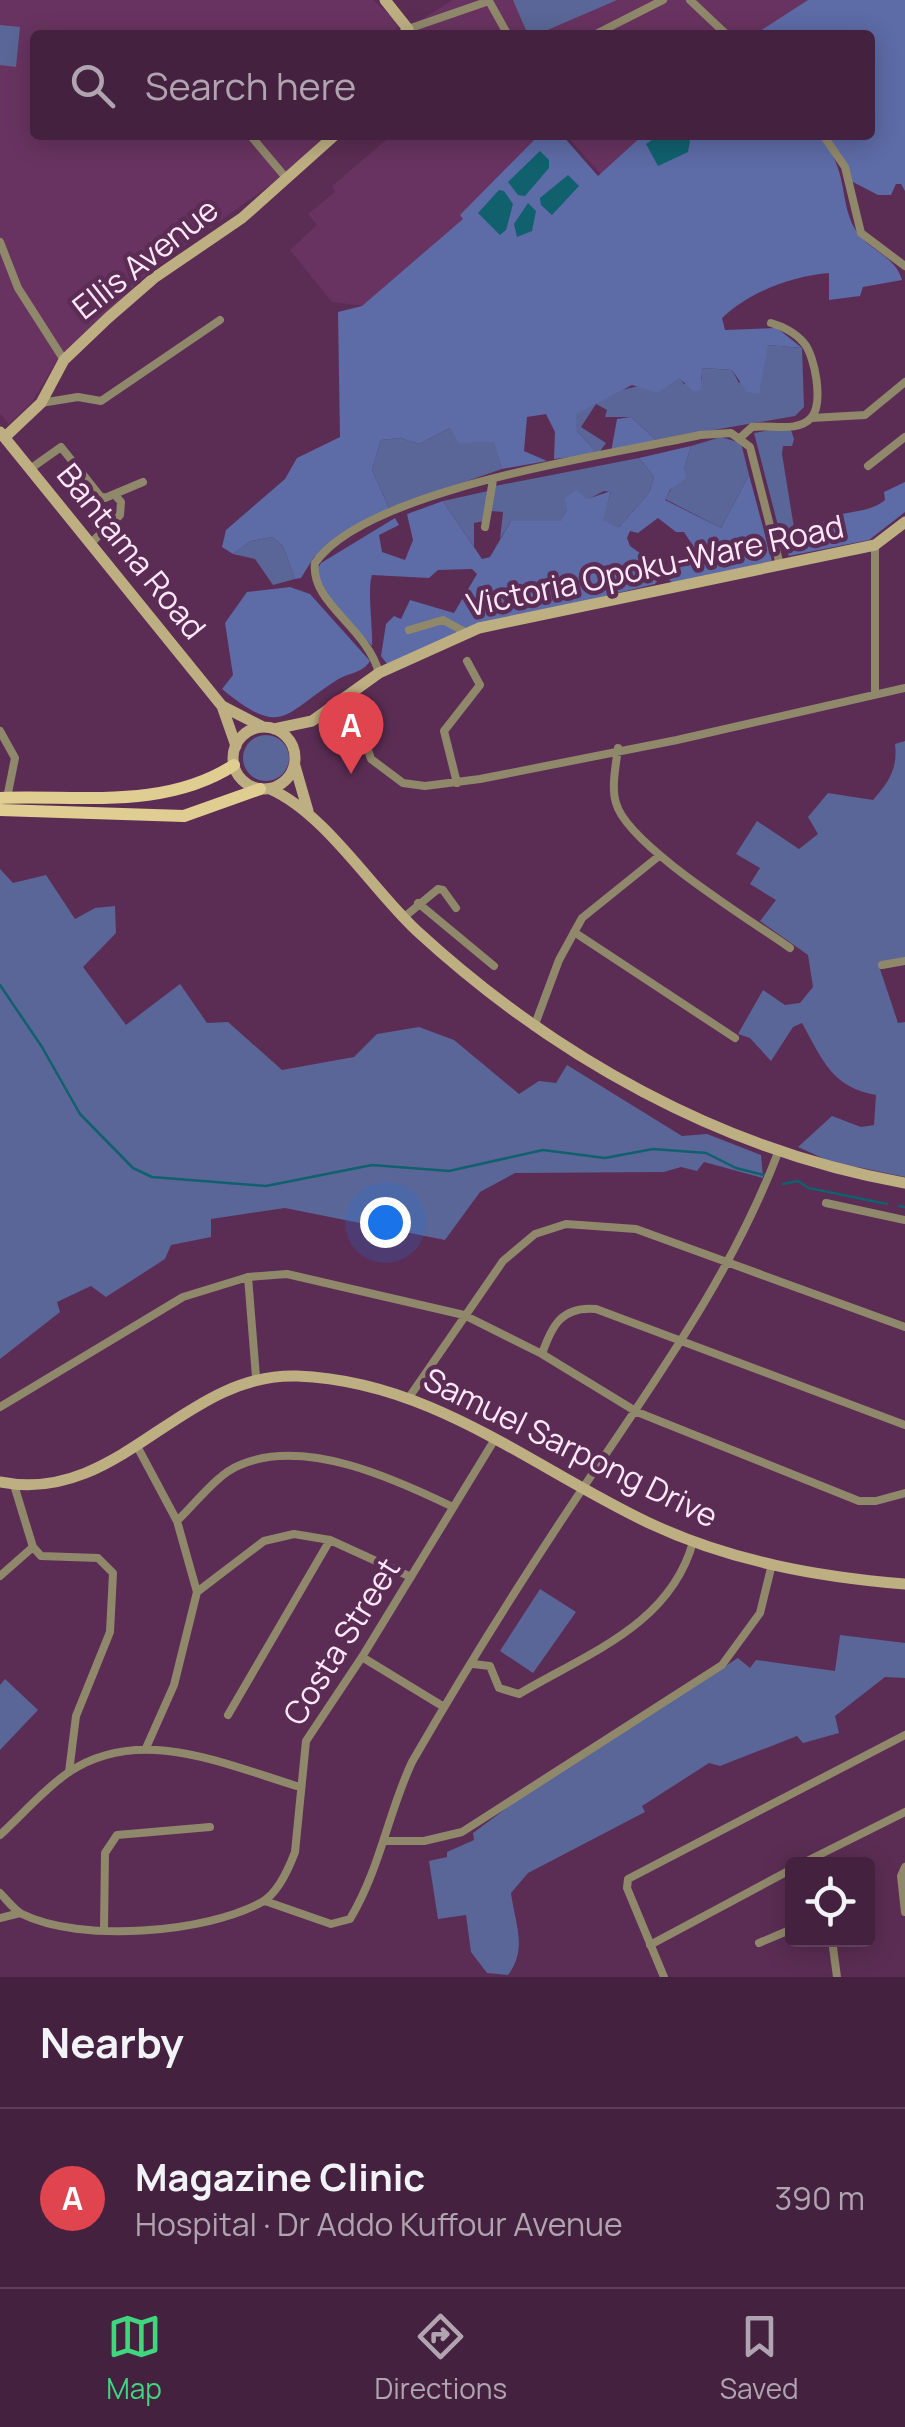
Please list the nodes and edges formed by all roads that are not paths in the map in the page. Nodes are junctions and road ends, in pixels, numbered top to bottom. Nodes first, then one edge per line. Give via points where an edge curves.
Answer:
1 (385, 0) edge
2 (663, 0) edge
3 (690, 0) edge
4 (404, 30) edge
5 (412, 30) edge
6 (505, 30) edge
7 (604, 30) edge
8 (722, 30) edge
9 (254, 140) edge
10 (330, 140) edge
11 (826, 140) edge
12 (287, 178) junction
13 (0, 242) edge
14 (905, 266) edge
15 (220, 320) dead end
16 (771, 323) dead end
17 (64, 360) junction
18 (905, 382) edge
19 (41, 403) junction
20 (811, 418) junction
21 (741, 437) junction
22 (905, 437) edge
23 (4, 442) edge
24 (868, 466) dead end
25 (30, 469) junction
26 (493, 480) junction
27 (143, 482) dead end
28 (115, 495) junction
29 (905, 522) edge
30 (485, 527) dead end
31 (90, 544) junction
32 (875, 545) junction
33 (780, 565) junction
34 (408, 630) dead end
35 (467, 633) junction
36 (467, 662) dead end
37 (379, 672) junction
38 (905, 688) edge
39 (350, 694) junction
40 (876, 694) junction
41 (222, 706) junction
42 (312, 721) junction
43 (270, 728) junction
44 (0, 732) edge
45 (236, 746) junction
46 (618, 748) junction
47 (295, 760) junction
48 (234, 765) junction
49 (457, 783) junction
50 (265, 789) junction
51 (2, 802) edge
52 (312, 819) junction
53 (659, 856) junction
54 (418, 903) junction
55 (456, 908) dead end
56 (403, 918) junction
57 (574, 932) junction
58 (790, 948) dead end
59 (905, 961) edge
60 (882, 965) dead end
61 (494, 966) dead end
62 (534, 1027) junction
63 (735, 1038) dead end
64 (780, 1149) junction
65 (905, 1183) edge
66 (826, 1203) dead end
67 (905, 1220) edge
68 (730, 1263) junction
69 (248, 1276) junction
70 (464, 1315) junction
71 (905, 1327) edge
72 (681, 1340) junction
73 (542, 1354) junction
74 (256, 1377) junction
75 (410, 1396) junction
76 (0, 1406) edge
77 (637, 1412) junction
78 (905, 1425) edge
79 (494, 1439) junction
80 (138, 1448) junction
81 (0, 1482) edge
82 (14, 1485) junction
83 (582, 1489) junction
84 (905, 1492) edge
85 (453, 1507) junction
86 (178, 1521) junction
87 (330, 1540) junction
88 (693, 1542) junction
89 (33, 1547) junction
90 (772, 1564) junction
91 (0, 1576) edge
92 (411, 1577) junction
93 (905, 1584) edge
94 (197, 1592) junction
95 (362, 1658) junction
96 (473, 1664) junction
97 (444, 1707) junction
98 (228, 1715) dead end
99 (905, 1736) edge
100 (146, 1748) junction
101 (68, 1772) junction
102 (300, 1787) junction
103 (905, 1812) edge
104 (210, 1826) dead end
105 (0, 1836) edge
106 (386, 1841) junction
107 (815, 1857) edge
108 (905, 1866) edge
109 (785, 1873) edge
110 (0, 1893) edge
111 (265, 1901) junction
112 (905, 1912) edge
113 (20, 1913) junction
114 (0, 1918) edge
115 (104, 1928) junction
116 (785, 1932) edge
117 (759, 1943) dead end
118 (650, 1945) junction
119 (833, 1947) edge
120 (664, 1977) edge
121 (837, 1977) edge

1 - 4 main road
2 - 7 street
3 - 8 street
5 - 6 street via 489,1
9 - 12 street
10 - 12 main road, Ellis Avenue
11 - 14 street via 845,167 861,233
12 - 17 main road, Ellis Avenue via 154,278
13 - 17 street via 24,300
15 - 19 street via 101,400
16 - 20 street via 810,352 816,387
17 - 19 main road, Ellis Avenue
18 - 20 street via 864,415
19 - 23 main road, Ellis Avenue
20 - 21 street via 789,428 752,427
21 - 26 street via 700,435
21 - 33 street via 750,448
22 - 24 street
23 - 25 main road, Bantama Road
25 - 28 street via 60,447 100,496
25 - 31 main road, Bantama Road
26 - 30 street
26 - 37 street via 402,507 352,533 315,563 318,590 373,650
27 - 28 street
28 - 31 street via 120,515
29 - 32 main road, Victoria Opoku-Ware Road
31 - 41 main road, Bantama Road
32 - 33 main road, Victoria Opoku-Ware Road
32 - 40 street
33 - 35 main road, Victoria Opoku-Ware Road
34 - 35 street via 440,620
35 - 37 main road, Victoria Opoku-Ware Road
36 - 49 street via 480,685 444,731
37 - 39 main road, Victoria Opoku-Ware Road
38 - 40 street
39 - 42 main road, Victoria Opoku-Ware Road
39 - 49 street via 371,759 382,771 402,783
40 - 46 street
41 - 43 main road
41 - 45 main road
42 - 43 main road
42 - 47 main road
43 - 45 main road via 250,731
43 - 47 main road via 290,741
44 - 51 street via 15,758
45 - 48 main road
46 - 49 street
46 - 53 street via 616,804
47 - 50 main road via 284,782
47 - 52 main road
48 - 50 main road via 246,783
48 - 51 main road via 206,781 153,795
50 - 51 main road via 184,816
50 - 52 main road
52 - 56 main road
53 - 57 street via 582,918
53 - 58 street
54 - 55 street via 443,890
54 - 56 street
54 - 61 street
56 - 62 main road
57 - 62 street
57 - 63 street
59 - 60 street
62 - 64 main road via 610,1075
64 - 65 main road via 851,1174
64 - 68 street
66 - 67 street
68 - 70 street via 636,1229 566,1224 535,1234 503,1260
68 - 71 street
68 - 72 street
69 - 70 street via 287,1274
69 - 74 street
69 - 76 street via 183,1297
70 - 73 street
70 - 75 street
72 - 73 street via 581,1308 557,1320
72 - 77 street
72 - 78 street
73 - 77 street
74 - 75 main road, Samuel Sarpong Drive via 342,1380
74 - 80 main road, Samuel Sarpong Drive via 189,1408
75 - 79 main road, Samuel Sarpong Drive
77 - 83 street
77 - 84 street via 859,1501
79 - 83 main road, Samuel Sarpong Drive
79 - 85 street, Costa Street
80 - 82 main road, Samuel Sarpong Drive via 79,1477
80 - 86 street
81 - 82 main road, Samuel Sarpong Drive
82 - 89 street
83 - 88 main road, Samuel Sarpong Drive
83 - 96 street
85 - 86 street via 365,1469 265,1458 237,1466
85 - 92 street, Costa Street
86 - 94 street
87 - 92 street
87 - 94 street via 294,1534 268,1539
87 - 98 street
88 - 90 main road, Samuel Sarpong Drive
88 - 96 street via 676,1586 652,1615 519,1694 499,1688 490,1666
89 - 91 street
89 - 101 street via 51,1560 98,1558 113,1574 106,1648 76,1716
90 - 93 main road, Samuel Sarpong Drive
90 - 106 street via 760,1613 722,1665 462,1832
92 - 95 street, Costa Street
94 - 100 street via 174,1686
95 - 97 street
95 - 102 street, Costa Street via 306,1741
96 - 97 street
97 - 106 street via 400,1790
99 - 118 street via 628,1879
100 - 101 street
100 - 102 street
101 - 105 street
102 - 111 street, Costa Street via 295,1852
103 - 107 street
104 - 115 street via 117,1835 105,1854
106 - 111 street via 362,1898 340,1924
108 - 112 street
109 - 118 street
110 - 113 street
111 - 115 street via 172,1928
113 - 114 street
113 - 115 street
116 - 117 street
118 - 120 street
119 - 121 street

